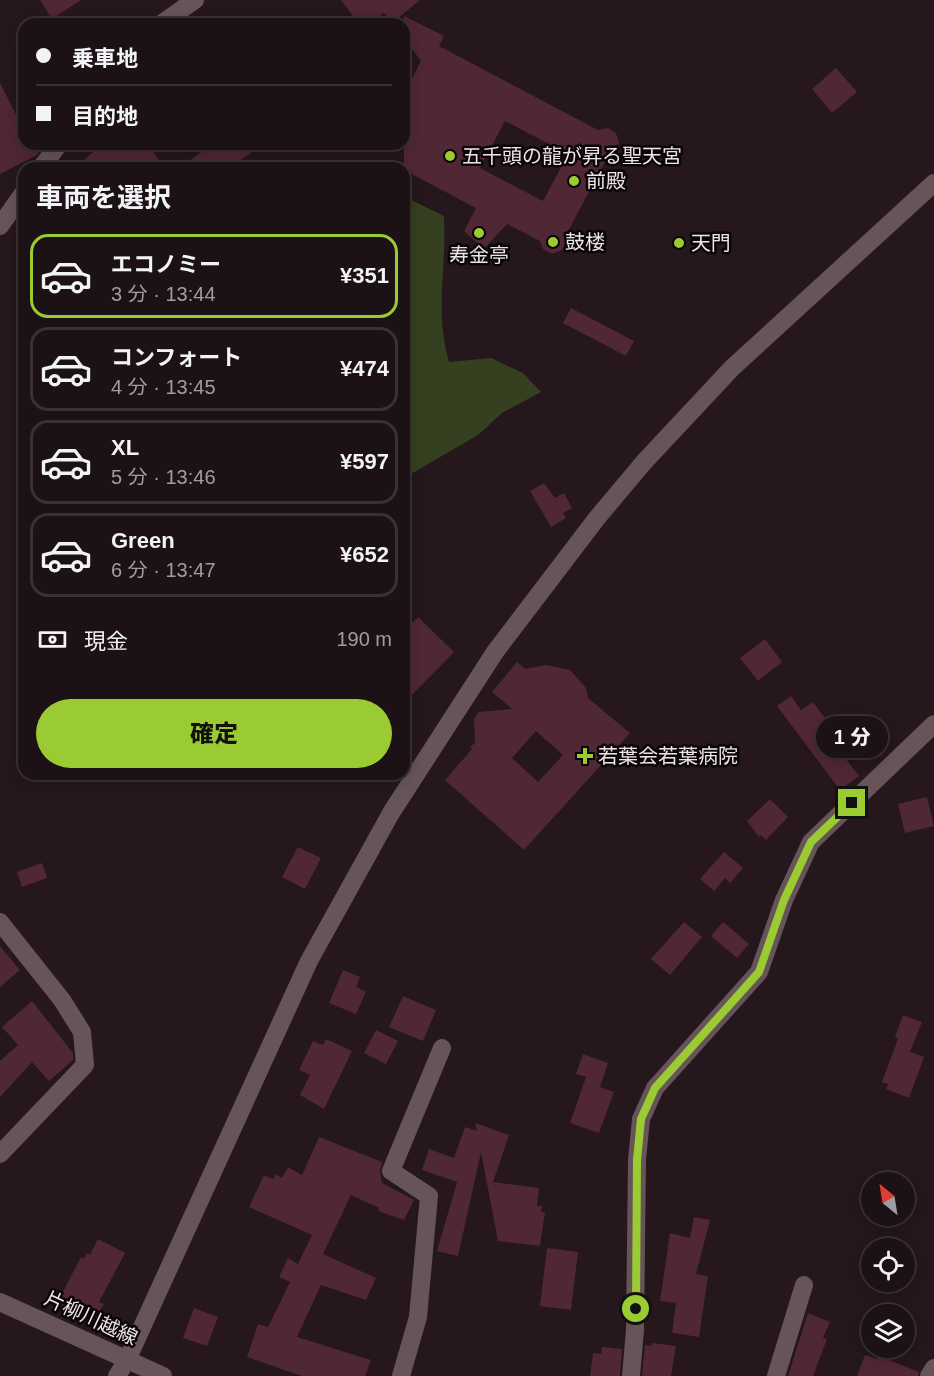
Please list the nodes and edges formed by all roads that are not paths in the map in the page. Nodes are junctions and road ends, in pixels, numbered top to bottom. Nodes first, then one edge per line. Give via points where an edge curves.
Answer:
1 (195, 0) edge
2 (170, 18) edge
3 (934, 183) edge
4 (18, 200) edge
5 (0, 226) edge
6 (934, 724) edge
7 (0, 922) edge
8 (442, 1048) dead end
9 (0, 1154) edge
10 (804, 1285) dead end
11 (0, 1302) edge
12 (127, 1360) junction
13 (934, 1368) edge
14 (117, 1376) edge
15 (162, 1376) edge
16 (400, 1376) edge
17 (631, 1376) edge
18 (776, 1376) edge
19 (929, 1376) edge

1 - 2 street
3 - 12 street via 825,279 668,436 597,518 495,652 391,813 309,961
4 - 5 street
6 - 17 street via 811,842 784,900 759,972 655,1088 641,1119 637,1160
7 - 9 street via 62,1000 82,1032 85,1065
8 - 16 street via 391,1171 429,1196 418,1317
10 - 18 street
11 - 12 street, 片柳川越線
12 - 14 street
12 - 15 street, 片柳川越線
13 - 19 street

